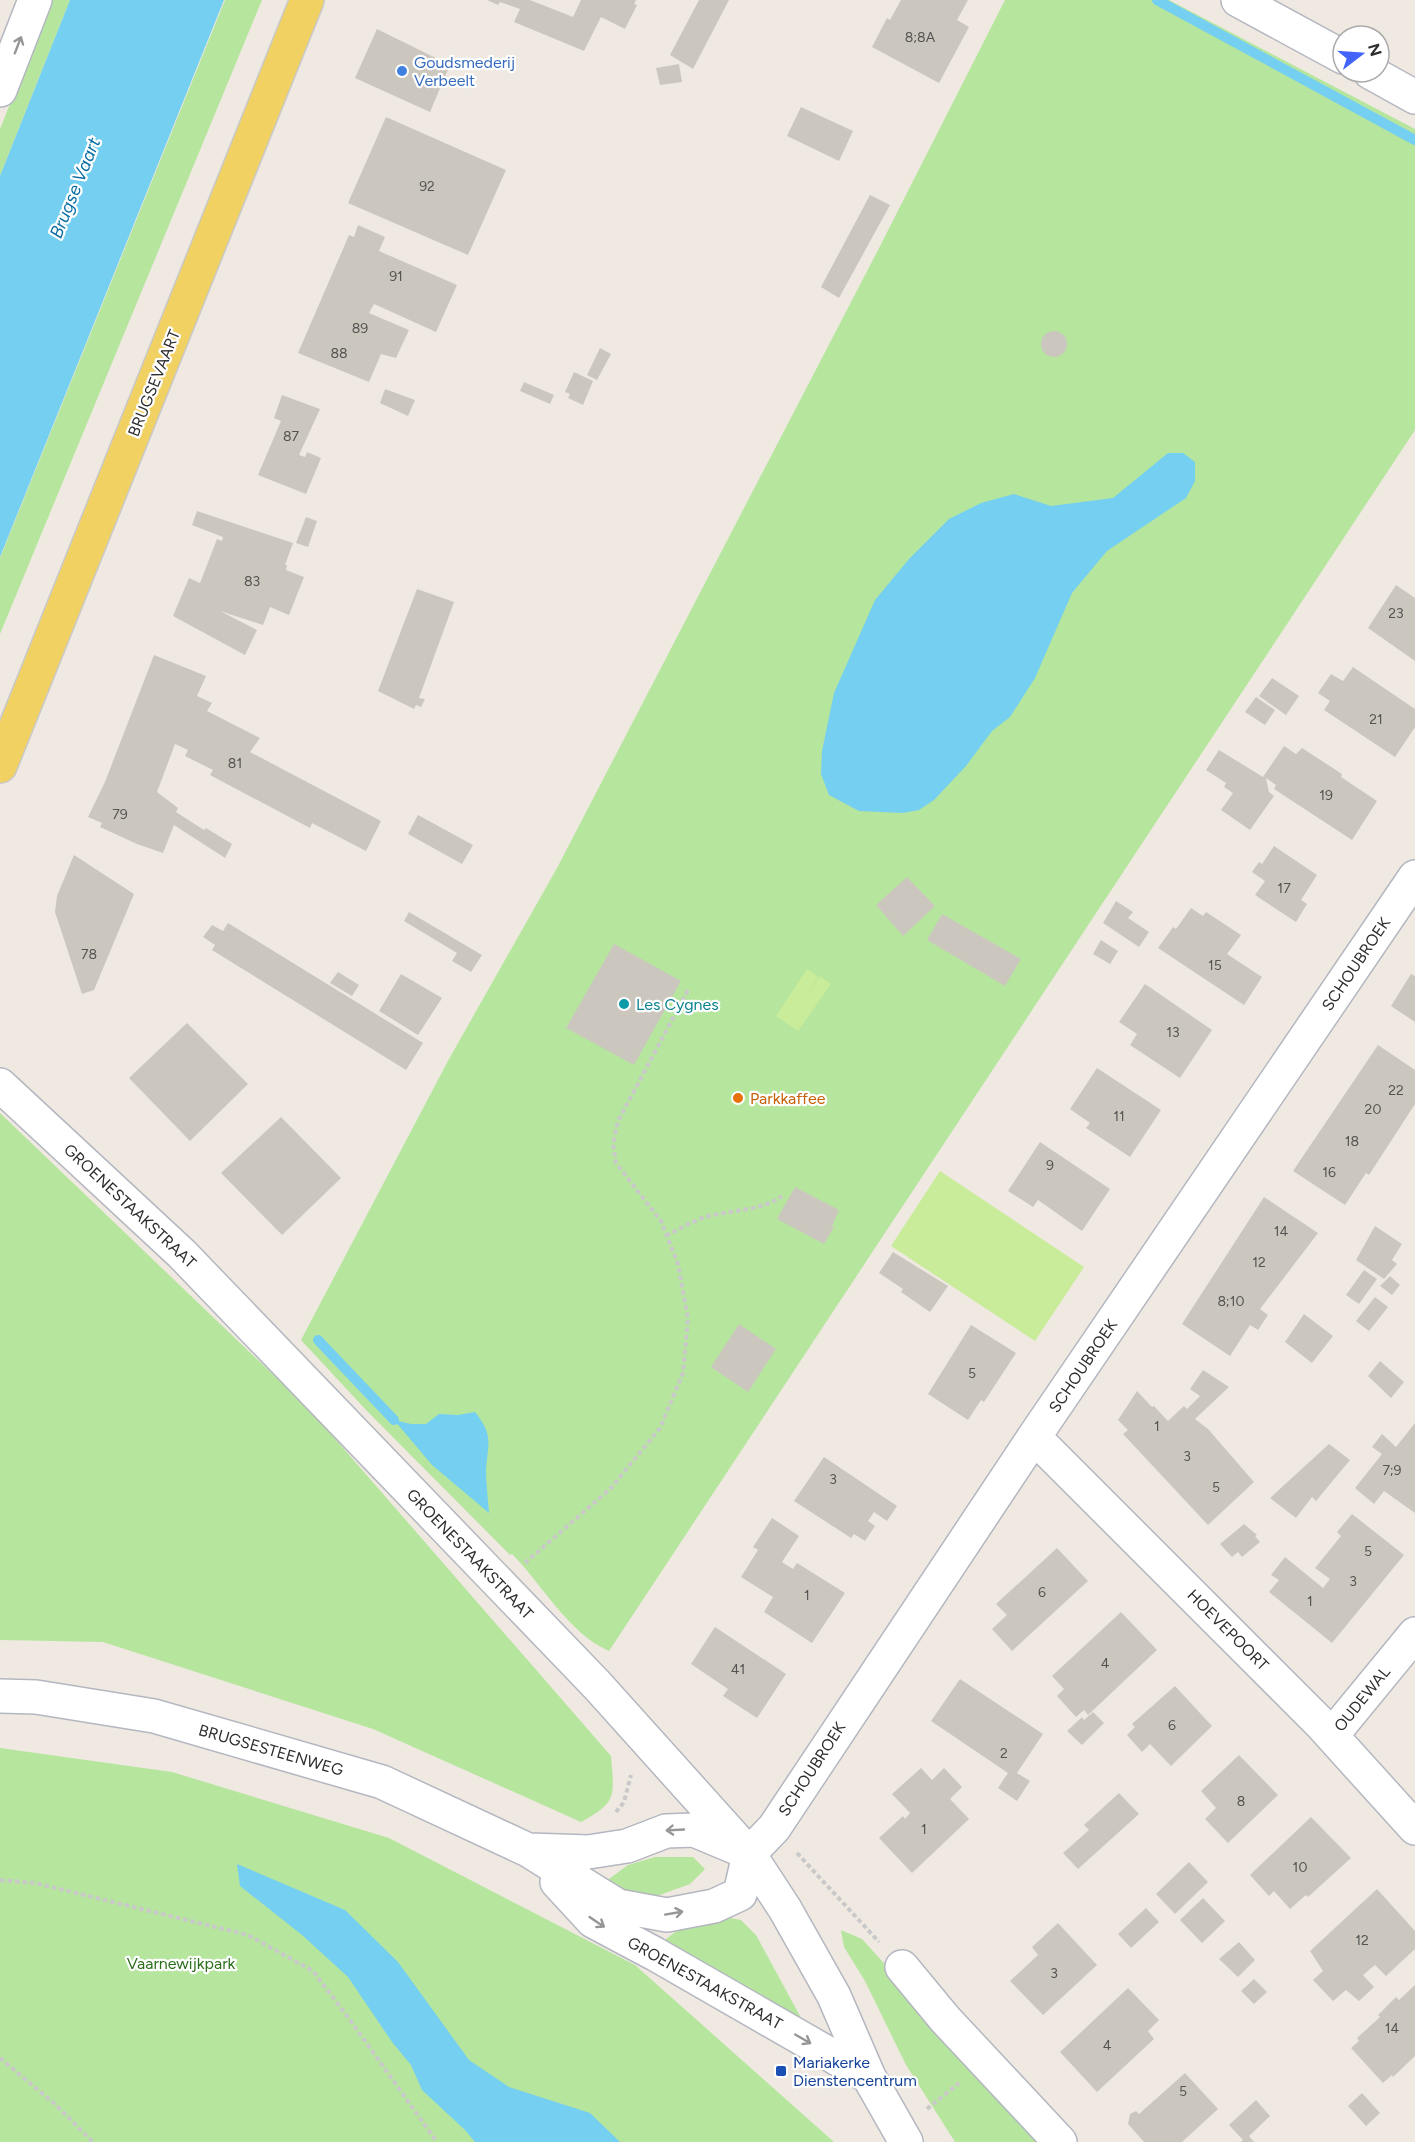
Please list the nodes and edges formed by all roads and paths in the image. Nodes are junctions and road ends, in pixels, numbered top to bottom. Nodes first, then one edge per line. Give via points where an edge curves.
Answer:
1 (35, 0) edge
2 (307, 0) edge
3 (1238, 0) edge
4 (1331, 50) edge
5 (1391, 84) edge
6 (0, 90) edge
7 (1415, 97) edge
8 (0, 766) edge
9 (1415, 877) edge
10 (688, 990) dead end
11 (0, 1085) edge
12 (782, 1196) dead end
13 (666, 1236) junction
14 (1034, 1437) junction
15 (500, 1585) junction
16 (1415, 1634) edge
17 (0, 1696) edge
18 (1332, 1735) junction
19 (641, 1737) junction
20 (611, 1818) dead end
21 (774, 1828) junction
22 (1415, 1828) edge
23 (528, 1850) junction
24 (749, 1854) junction
25 (0, 1880) edge
26 (902, 1967) joint
27 (0, 2058) edge
28 (985, 2062) junction
29 (869, 2077) junction
30 (902, 2137) edge
31 (93, 2142) edge
32 (437, 2142) edge
33 (1060, 2142) edge

6 -> 1 street
2 - 8 main road, BRUGSEVAART
3 - 4 street
5 - 7 street
9 - 14 street, SCHOUBROEK
10 - 13 path via 618,1121 613,1144 616,1163 661,1221
11 - 15 street, GROENESTAAKSTRAAT via 182,1254
12 - 13 path via 772,1204 706,1217
13 - 15 path via 678,1264 688,1319 683,1373 660,1428 611,1488
14 - 18 street, HOEVEPOORT
14 - 21 street, SCHOUBROEK
15 - 19 street, GROENESTAAKSTRAAT via 597,1685
16 - 18 street, OUDEWAL
17 - 23 street, BRUGSESTEENWEG via 36,1697 154,1716 381,1782
18 - 22 street, HOEVEPOORT
19 - 20 path via 624,1802
19 - 24 street, GROENESTAAKSTRAAT
21 - 24 street, SCHOUBROEK
21 - 26 path
24 -> 23 street via 694,1830 666,1831 627,1846 588,1852
23 -> 24 street, BRUGSESTEENWEG via 618,1906 667,1915 714,1906 740,1894
23 -> 29 street, GROENESTAAKSTRAAT via 593,1921
24 - 29 street, GROENESTAAKSTRAAT via 834,1996
25 - 32 path via 35,1883 248,1935 313,1971
26 - 28 street
27 - 31 path
28 - 30 path
28 - 33 street
29 - 30 street, GROENESTAAKSTRAAT

